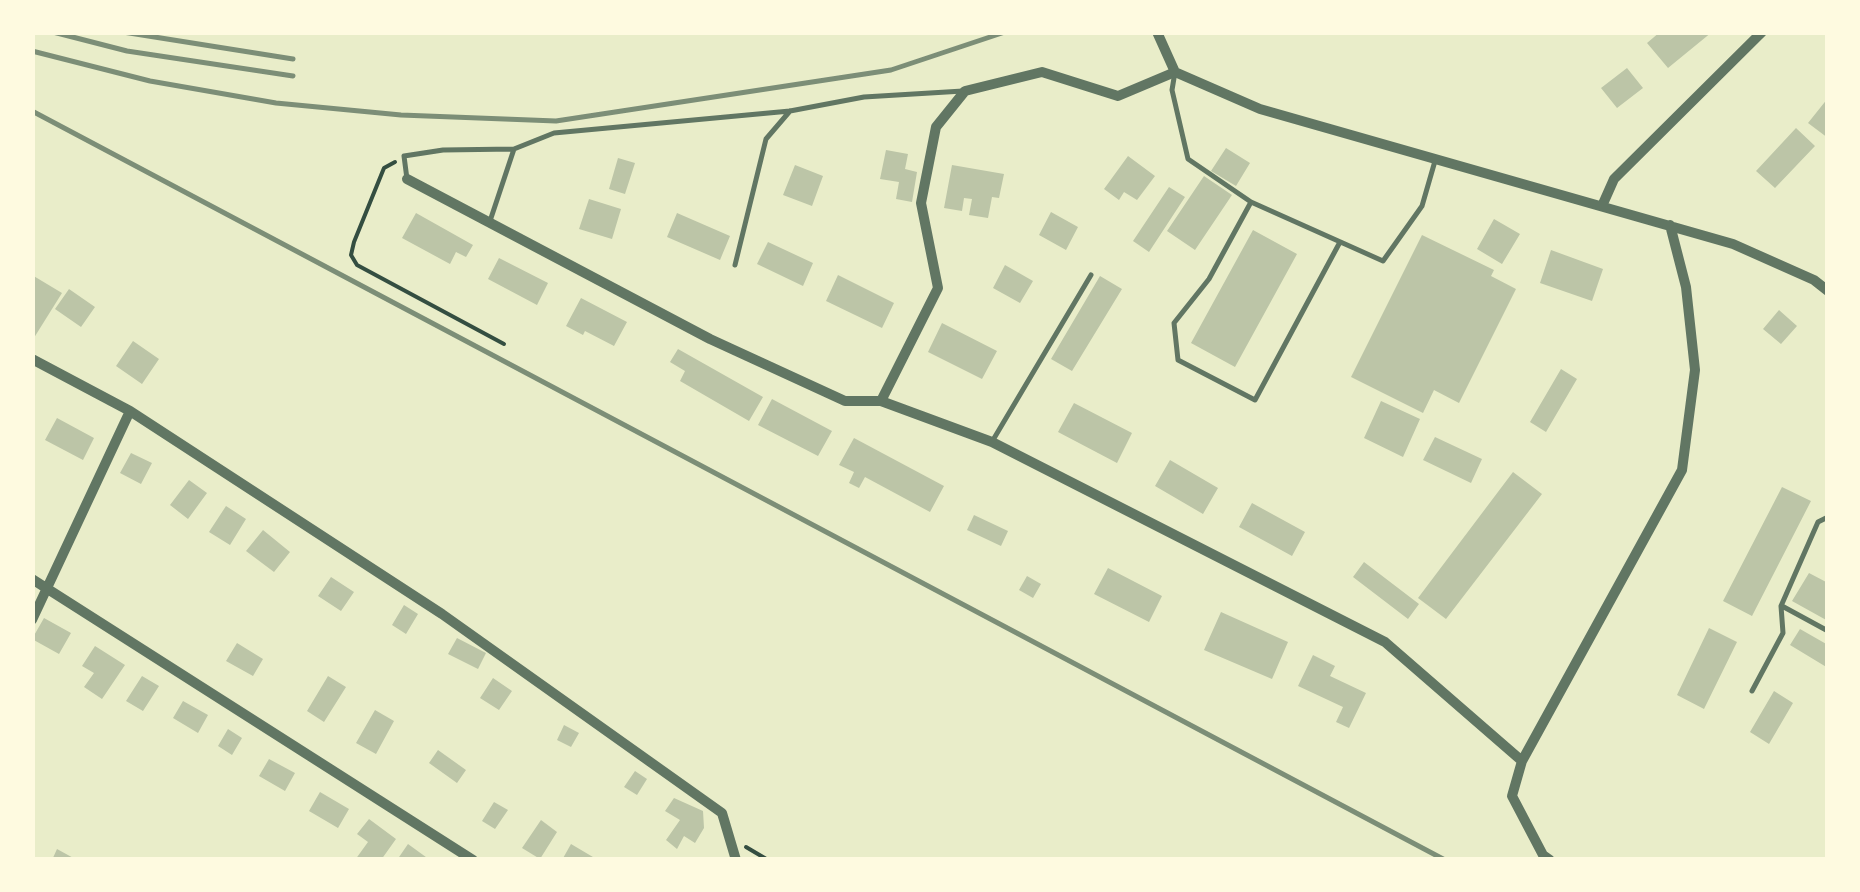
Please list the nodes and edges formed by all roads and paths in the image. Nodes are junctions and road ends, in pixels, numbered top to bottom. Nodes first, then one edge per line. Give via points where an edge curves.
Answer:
1 (1157, 32) edge
2 (1762, 32) edge
3 (1175, 72) junction
4 (965, 91) junction
5 (790, 110) junction
6 (514, 149) junction
7 (404, 156) junction
8 (1436, 158) junction
9 (407, 179) joint
10 (1251, 202) junction
11 (1602, 206) junction
12 (490, 222) junction
13 (1670, 226) junction
14 (1340, 242) junction
15 (735, 266) dead end
16 (1091, 274) dead end
17 (1828, 291) edge
18 (504, 344) dead end
19 (32, 358) edge
20 (881, 401) junction
21 (130, 411) junction
22 (992, 442) junction
23 (1828, 517) edge
24 (32, 580) edge
25 (48, 588) junction
26 (1781, 606) junction
27 (32, 620) edge
28 (1828, 631) edge
29 (1752, 691) dead end
30 (1522, 761) junction
31 (730, 839) junction
32 (472, 860) edge
33 (736, 860) edge
34 (768, 860) edge
35 (1550, 860) edge

1 - 3 street
2 - 11 street via 1614,179
3 - 4 street via 1118,96 1042,72
3 - 8 street via 1260,109
3 - 10 lane via 1172,90 1188,159
4 - 5 lane
4 - 20 street via 936,127 921,203 938,288
5 - 6 lane via 554,133
5 - 15 lane via 766,139
6 - 7 lane
6 - 12 lane
7 - 9 lane
7 - 18 path via 384,168 354,242 356,265
8 - 11 street
8 - 14 lane via 1422,206 1383,261
9 - 12 street
10 - 14 lane
10 - 14 lane via 1209,279 1174,323 1178,360 1255,400
11 - 13 street
12 - 20 street via 744,354 845,400
13 - 17 street via 1734,244
13 - 30 street via 1696,370 1682,470
16 - 22 lane
19 - 21 street
20 - 22 street
21 - 25 street
21 - 31 street via 442,614 722,813
22 - 30 street via 1384,642
23 - 26 lane via 1818,522
24 - 25 street
25 - 27 street
25 - 32 street
26 - 28 lane
26 - 29 lane via 1783,633
30 - 35 street via 1512,796
31 - 33 street
31 - 34 path

